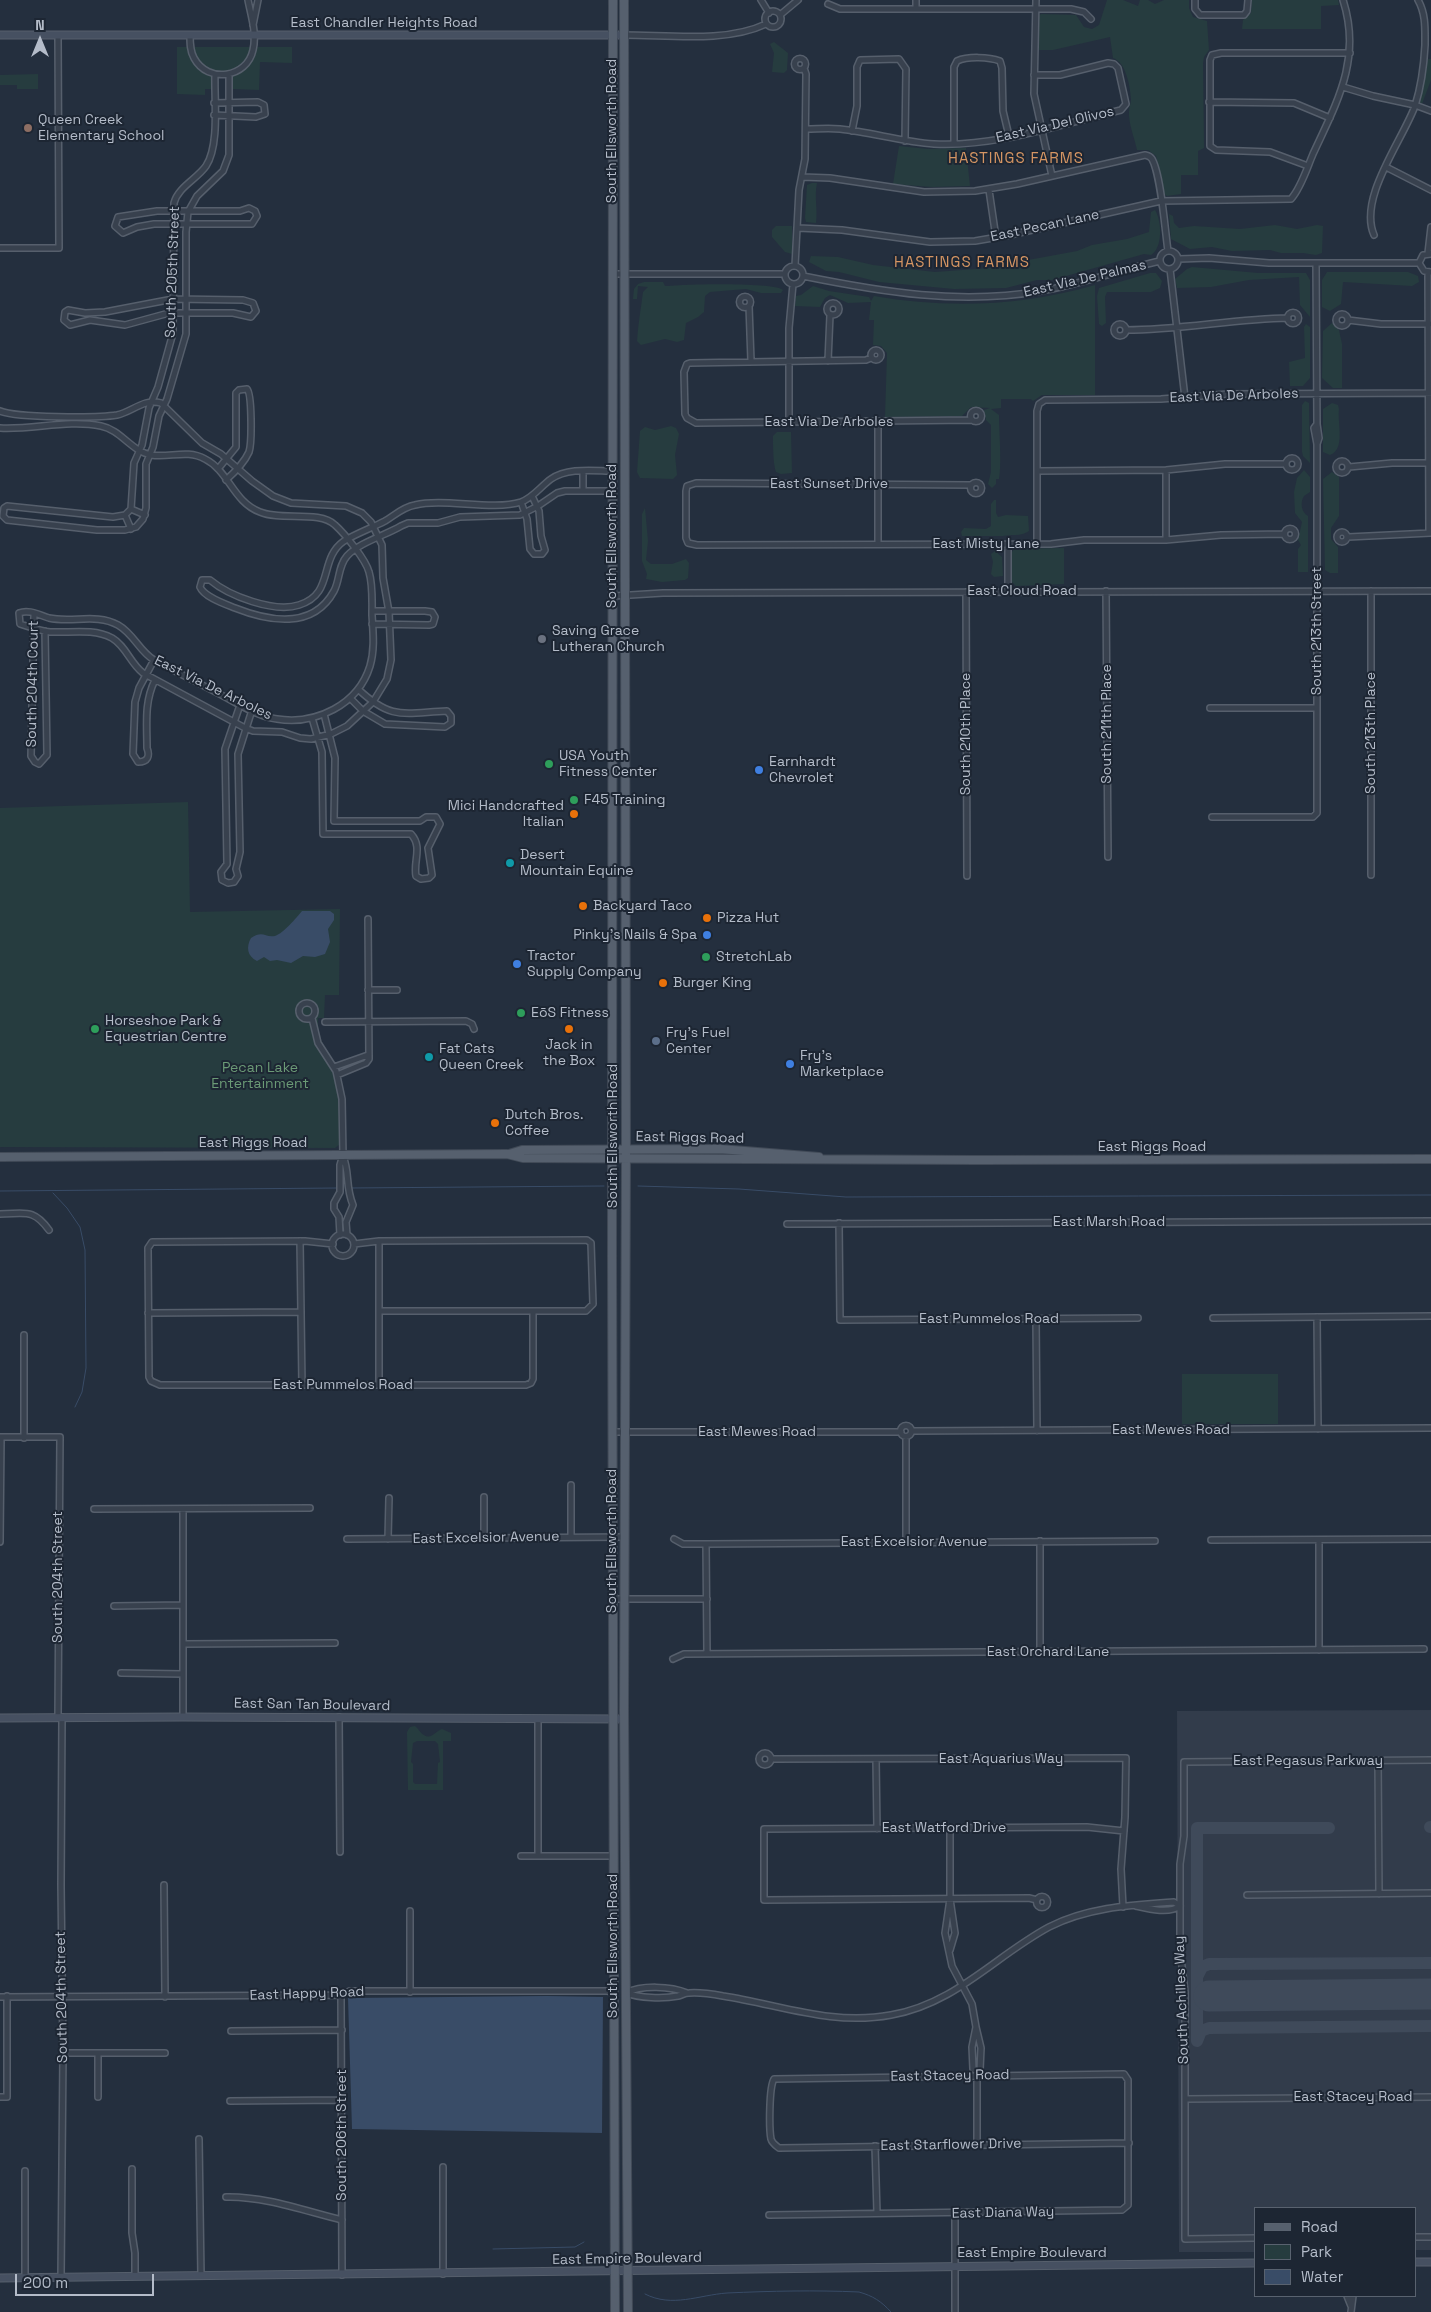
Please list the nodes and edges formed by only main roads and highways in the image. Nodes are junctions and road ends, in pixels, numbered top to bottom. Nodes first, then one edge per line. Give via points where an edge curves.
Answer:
1 (613, 0) edge
2 (624, 0) edge
3 (614, 471) junction
4 (625, 505) junction
5 (625, 757) junction
6 (614, 759) junction
7 (613, 878) junction
8 (625, 878) junction
9 (612, 1149) junction
10 (626, 1150) junction
11 (507, 1154) junction
12 (0, 1157) edge
13 (626, 1158) junction
14 (1431, 1158) edge
15 (612, 1159) junction
16 (874, 1161) junction
17 (615, 2312) edge
18 (628, 2312) edge

1 - 3 main road, South Ellsworth Road
2 - 4 main road, South Ellsworth Road
3 - 4 main road via 619,478
3 - 6 main road, South Ellsworth Road
4 - 5 main road, South Ellsworth Road
5 - 6 main road
5 - 8 main road, South Ellsworth Road
6 - 7 main road, South Ellsworth Road
7 - 8 main road
7 - 9 main road, South Ellsworth Road
8 - 10 main road, South Ellsworth Road
9 - 10 main road, East Riggs Road
9 - 11 main road, East Riggs Road via 522,1150
9 - 15 main road, South Ellsworth Road
10 - 13 main road, South Ellsworth Road
10 - 16 main road, East Riggs Road via 720,1149
11 - 12 main road, East Riggs Road
11 - 15 main road, East Riggs Road via 523,1158
13 - 15 main road, East Riggs Road
13 - 16 main road, East Riggs Road
13 - 18 main road, South Ellsworth Road via 624,1720
14 - 16 main road, East Riggs Road
15 - 17 main road, South Ellsworth Road

